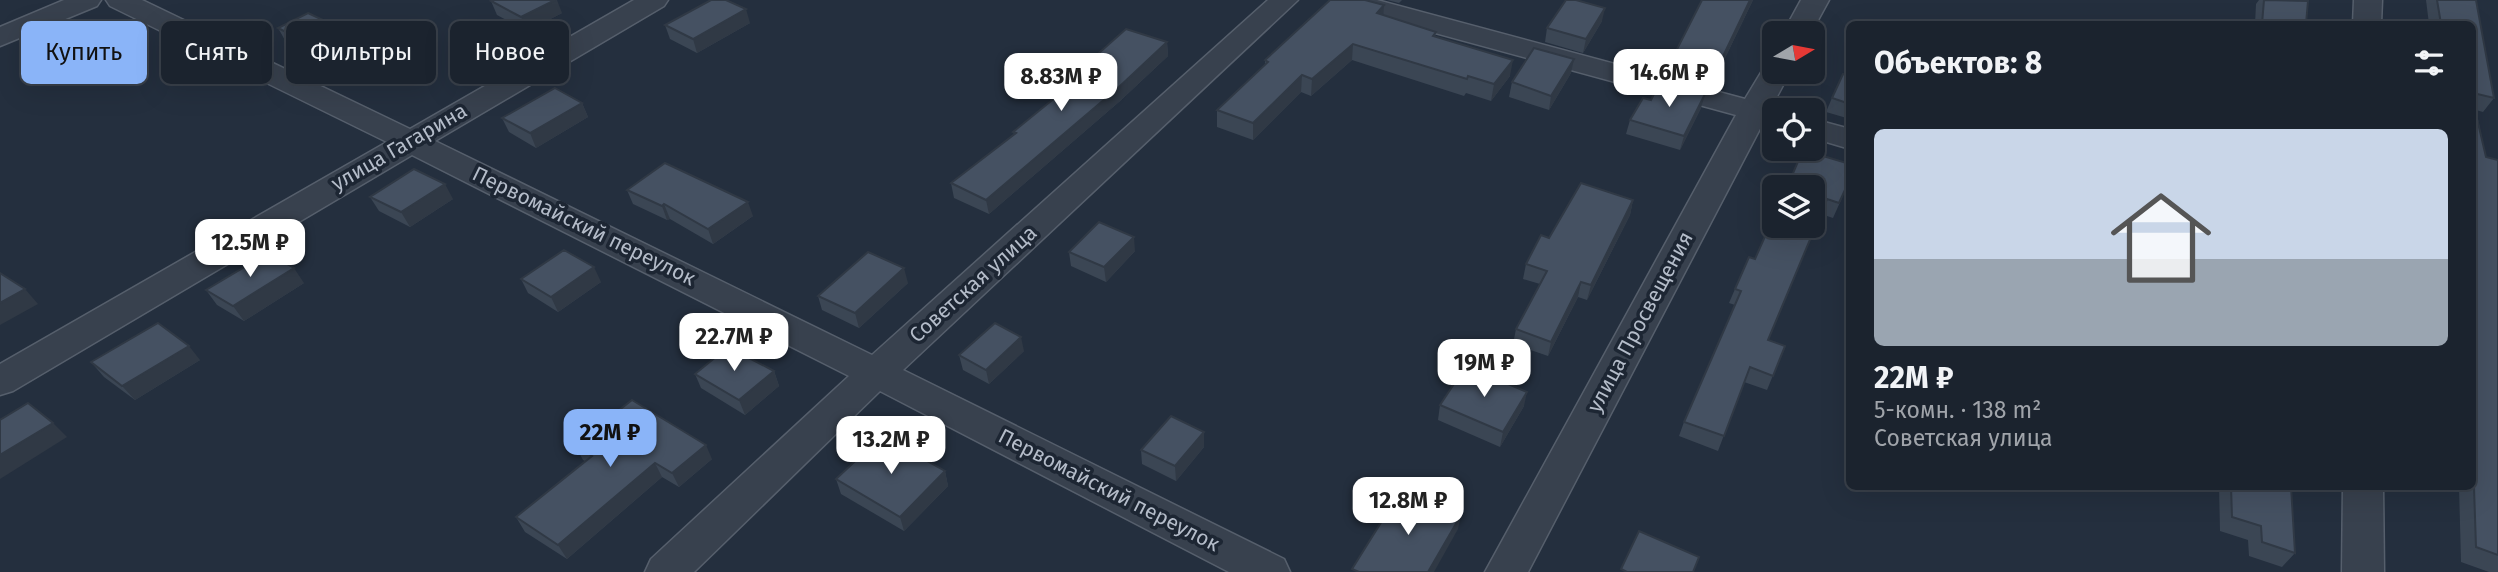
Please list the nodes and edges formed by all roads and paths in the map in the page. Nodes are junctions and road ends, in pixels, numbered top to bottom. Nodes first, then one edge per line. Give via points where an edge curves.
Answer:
1 (87, 0) edge
2 (120, 0) edge
3 (654, 0) edge
4 (1284, 0) edge
5 (1346, 0) edge
6 (1815, 0) edge
7 (2368, 0) edge
8 (1804, 21) edge
9 (2367, 21) edge
10 (0, 37) edge
11 (1762, 112) edge
12 (1762, 117) edge
13 (1825, 132) edge
14 (1846, 138) edge
15 (411, 140) junction
16 (877, 372) junction
17 (0, 381) edge
18 (2363, 490) edge
19 (666, 572) edge
20 (1269, 572) edge
21 (1506, 572) edge
22 (2363, 572) edge

1 - 10 street
2 - 15 street, Первомайский переулок
3 - 15 street, улица Гагарина
4 - 16 street, Советская улица
5 - 11 street
6 - 8 street
7 - 9 street
12 - 21 street, улица Просвещения
13 - 14 street
15 - 16 street, Первомайский переулок
15 - 17 street, улица Гагарина
16 - 19 street, Советская улица
16 - 20 street, Первомайский переулок
18 - 22 street

